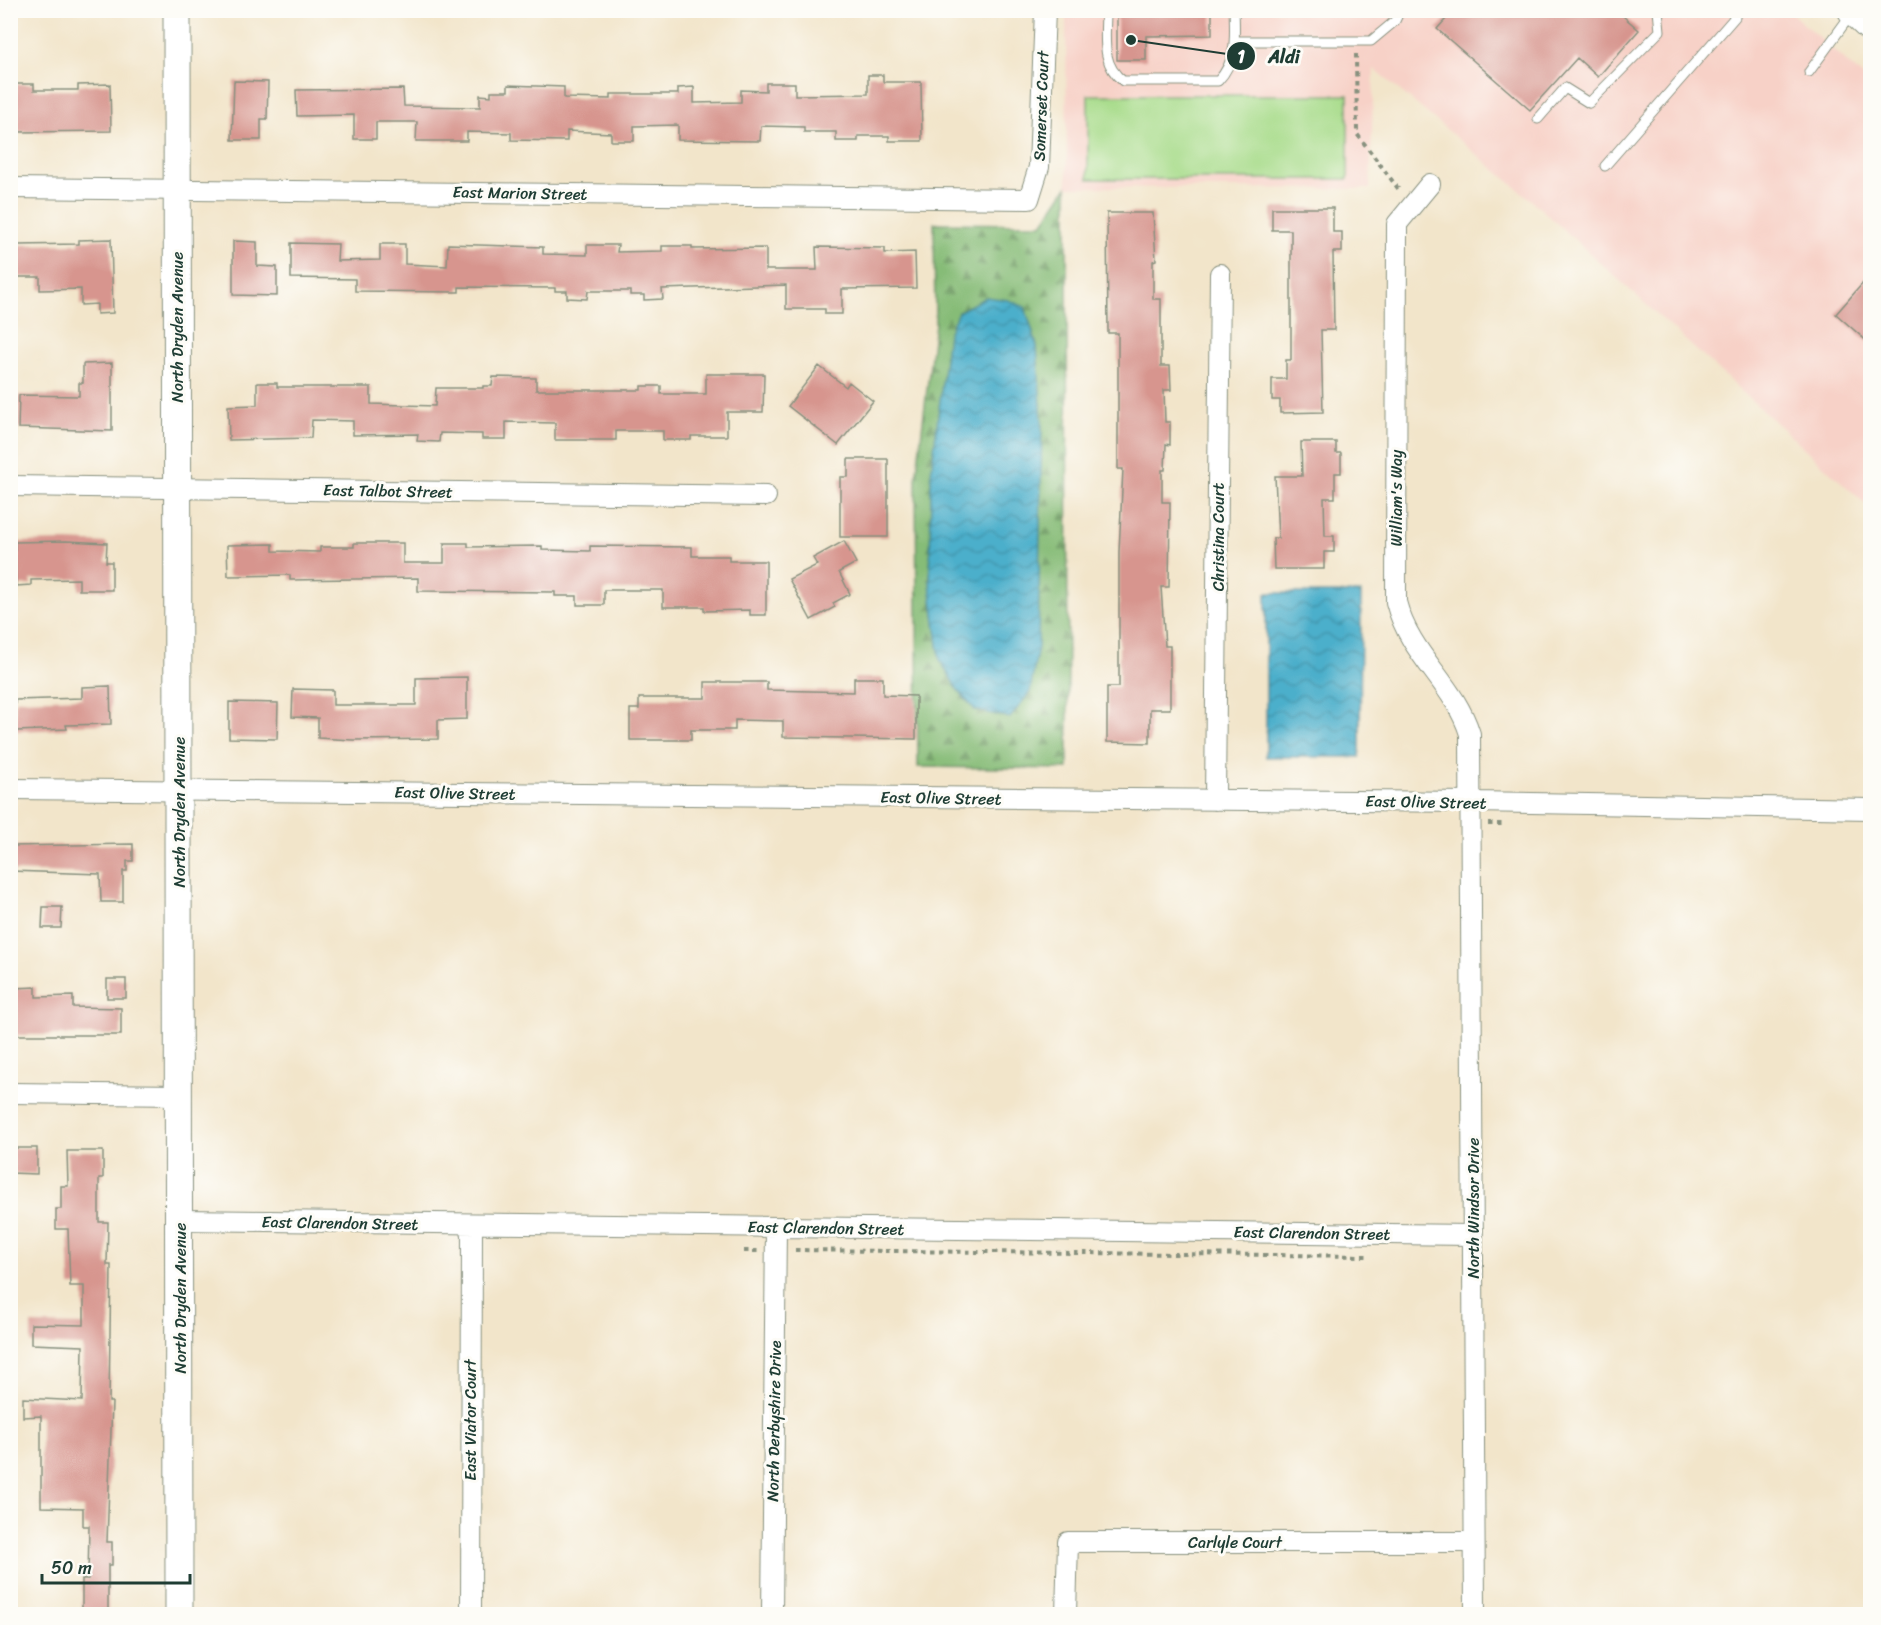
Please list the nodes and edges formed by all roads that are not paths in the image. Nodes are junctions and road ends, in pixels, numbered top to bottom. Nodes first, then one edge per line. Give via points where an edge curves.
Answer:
1 (177, 10) edge
2 (1045, 10) edge
3 (1106, 10) edge
4 (1234, 10) edge
5 (1400, 10) edge
6 (1658, 10) edge
7 (1731, 10) edge
8 (1853, 11) edge
9 (1870, 26) edge
10 (1235, 41) junction
11 (1809, 72) dead end
12 (1538, 119) dead end
13 (1605, 166) dead end
14 (1430, 184) dead end
15 (10, 188) edge
16 (176, 189) junction
17 (1029, 200) joint
18 (1220, 274) dead end
19 (10, 486) edge
20 (178, 488) junction
21 (766, 496) dead end
22 (10, 789) edge
23 (178, 790) junction
24 (1215, 800) junction
25 (1473, 802) junction
26 (1870, 809) edge
27 (10, 1093) edge
28 (180, 1095) junction
29 (180, 1220) junction
30 (472, 1225) junction
31 (776, 1228) junction
32 (1472, 1235) junction
33 (1474, 1542) junction
34 (179, 1614) edge
35 (471, 1614) edge
36 (772, 1614) edge
37 (1066, 1614) edge
38 (1475, 1614) edge

1 - 16 street, North Dryden Avenue
2 - 17 street, Somerset Court via 1038,166
3 - 10 lane via 1106,60 1114,75 1123,81 1218,81 1228,71
4 - 10 lane
5 - 10 lane via 1395,21 1371,41
6 - 12 lane via 1660,31 1589,103 1565,88
7 - 13 lane via 1735,17
8 - 9 main road
8 - 11 lane
14 - 25 street, William's Way via 1397,224 1396,602 1402,626 1416,650 1463,710 1470,734
15 - 16 street, East Marion Street
16 - 17 street, East Marion Street
16 - 20 street, North Dryden Avenue
18 - 24 street, Christina Court
19 - 20 street, East Talbot Street
20 - 21 street, East Talbot Street
20 - 23 street, North Dryden Avenue
22 - 23 street, East Olive Street
23 - 24 street, East Olive Street
23 - 28 street, North Dryden Avenue
24 - 25 street, East Olive Street
25 - 26 street, East Olive Street
25 - 32 street, North Windsor Drive
27 - 28 street
28 - 29 street, North Dryden Avenue
29 - 30 street, East Clarendon Street
29 - 34 street, North Dryden Avenue
30 - 31 street, East Clarendon Street
30 - 35 street, East Viator Court
31 - 32 street, East Clarendon Street
31 - 36 street, North Derbyshire Drive
32 - 33 street, North Windsor Drive
33 - 37 street, Carlyle Court via 1068,1542
33 - 38 street, North Windsor Drive

